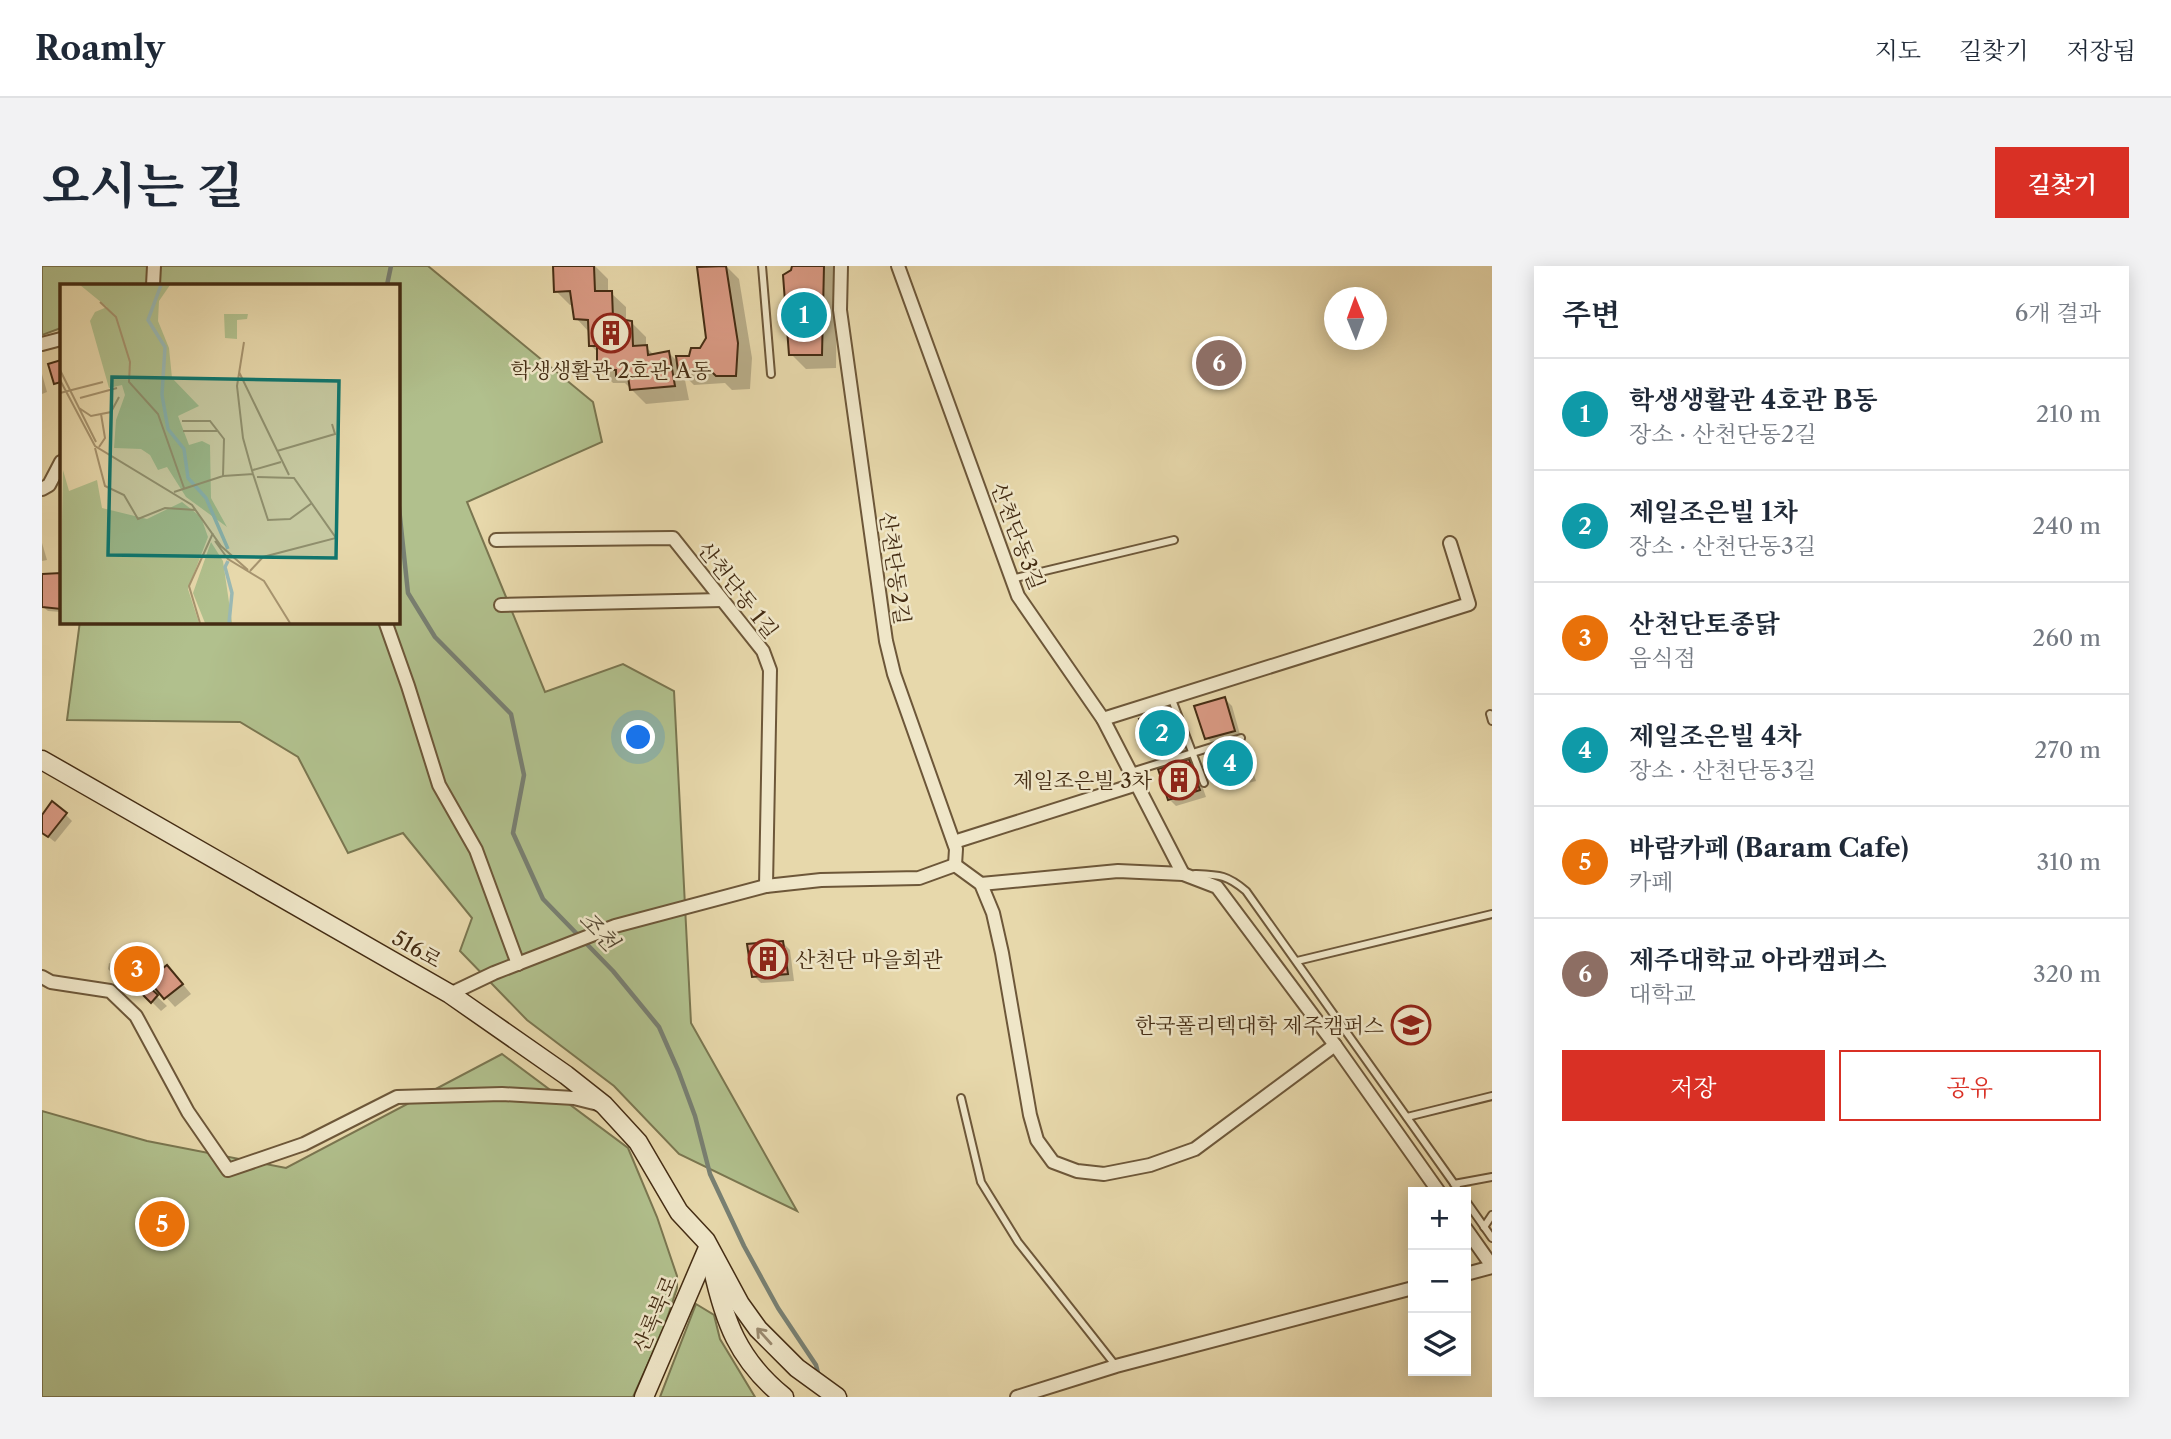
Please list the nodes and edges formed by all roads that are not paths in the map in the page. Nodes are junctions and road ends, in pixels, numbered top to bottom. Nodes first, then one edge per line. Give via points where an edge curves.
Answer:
1 (154, 266) edge
2 (762, 266) edge
3 (841, 266) edge
4 (898, 266) edge
5 (153, 284) edge
6 (60, 339) edge
7 (42, 344) edge
8 (771, 374) dead end
9 (60, 464) edge
10 (42, 489) edge
11 (496, 540) dead end
12 (1174, 540) dead end
13 (1450, 543) dead end
14 (1012, 579) junction
15 (722, 600) junction
16 (501, 605) dead end
17 (386, 623) edge
18 (1171, 697) junction
19 (1103, 719) junction
20 (1241, 738) dead end
21 (1193, 753) junction
22 (42, 760) edge
23 (1134, 778) junction
24 (1204, 783) dead end
25 (954, 842) junction
26 (956, 865) junction
27 (1183, 874) junction
28 (981, 884) junction
29 (766, 886) junction
30 (1492, 914) edge
31 (1297, 961) junction
32 (518, 964) junction
33 (42, 977) edge
34 (450, 994) junction
35 (1335, 1045) junction
36 (1492, 1096) edge
37 (961, 1098) dead end
38 (604, 1105) junction
39 (1407, 1117) junction
40 (1492, 1177) edge
41 (1454, 1184) junction
42 (1436, 1187) edge
43 (1456, 1187) edge
44 (1471, 1208) edge
45 (1492, 1215) edge
46 (1484, 1227) junction
47 (1471, 1236) edge
48 (1492, 1238) edge
49 (708, 1248) junction
50 (1492, 1267) edge
51 (1471, 1273) edge
52 (1408, 1289) edge
53 (1116, 1366) junction
54 (644, 1397) edge
55 (784, 1397) edge
56 (837, 1397) edge
57 (1017, 1397) edge

1 - 5 street
2 - 8 lane
3 - 25 street, 산천단동2길 via 840,310 886,641
4 - 14 street, 산천단동3길
6 - 7 street
9 - 10 street
11 - 15 street, 산천단동 1길 via 673,538
12 - 14 lane
13 - 18 street via 1469,604
14 - 19 street, 산천단동3길 via 1018,596
15 - 16 street
15 - 29 street, 산천단동 1길 via 763,651 770,670
17 - 32 street via 439,785 476,850
18 - 19 street
18 - 21 lane
19 - 23 street, 산천단동3길
20 - 21 lane
21 - 23 lane
21 - 24 lane
22 - 34 main road, 516로
23 - 25 street
23 - 27 street, 산천단동3길
25 - 26 street, 산천단동2길
26 - 28 street
26 - 29 street via 919,877
27 - 28 street via 1118,871
27 - 31 lane via 1230,878 1246,891
27 - 35 street via 1217,887
28 - 35 street via 1002,953 1030,1115 1037,1140 1053,1162 1104,1174 1150,1165 1195,1149
29 - 32 street via 615,926
30 - 31 lane
31 - 39 lane
32 - 34 street
33 - 38 street via 110,991 136,1016 188,1112 228,1170 304,1143 397,1097 502,1094 574,1098
34 - 38 main road, 516로
35 - 42 street
36 - 39 lane
37 - 53 lane via 981,1182 1018,1242
38 - 49 main road, 516로 via 638,1143 679,1212
39 - 41 lane
40 - 41 lane
41 - 43 lane
44 - 46 lane
45 - 46 lane
46 - 48 lane
47 - 50 street
49 - 54 main road, 산록북로
49 - 55 main road, 516로 via 729,1326 753,1368
56 -> 49 main road, 516로 via 782,1355 758,1329
50 - 51 street
52 - 53 street
53 - 57 street

